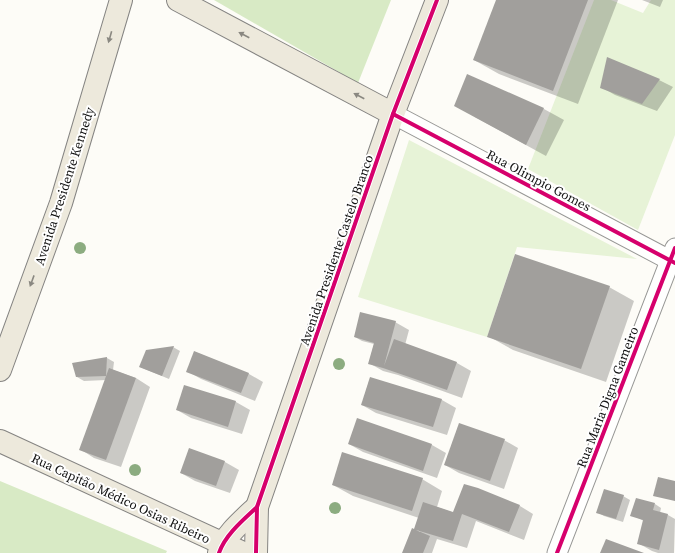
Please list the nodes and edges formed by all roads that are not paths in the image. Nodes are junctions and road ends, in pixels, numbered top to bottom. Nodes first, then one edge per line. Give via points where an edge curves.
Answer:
1 (120, 0) edge
2 (178, 0) edge
3 (437, 0) edge
4 (393, 114) junction
5 (674, 258) edge
6 (0, 370) edge
7 (0, 441) edge
8 (257, 507) junction
9 (220, 549) edge
10 (243, 553) edge
11 (256, 553) edge
12 (557, 553) edge

1 -> 6 main road, Avenida Presidente Kennedy via 61,203
4 -> 2 main road, Rua Olimpio Gomes
3 - 4 main road, Avenida Presidente Castelo Branco
4 - 5 street, Rua Olimpio Gomes
4 - 8 main road, Avenida Presidente Castelo Branco
5 - 12 street, Rua Maria Digna Gameiro
7 - 9 main road, Rua Capitão Médico Osias Ribeiro
8 - 9 main road, Avenida Presidente Castelo Branco
8 - 11 main road, Avenida Presidente Castelo Branco
9 - 10 main road, Rua Capitão Médico Osias Ribeiro

